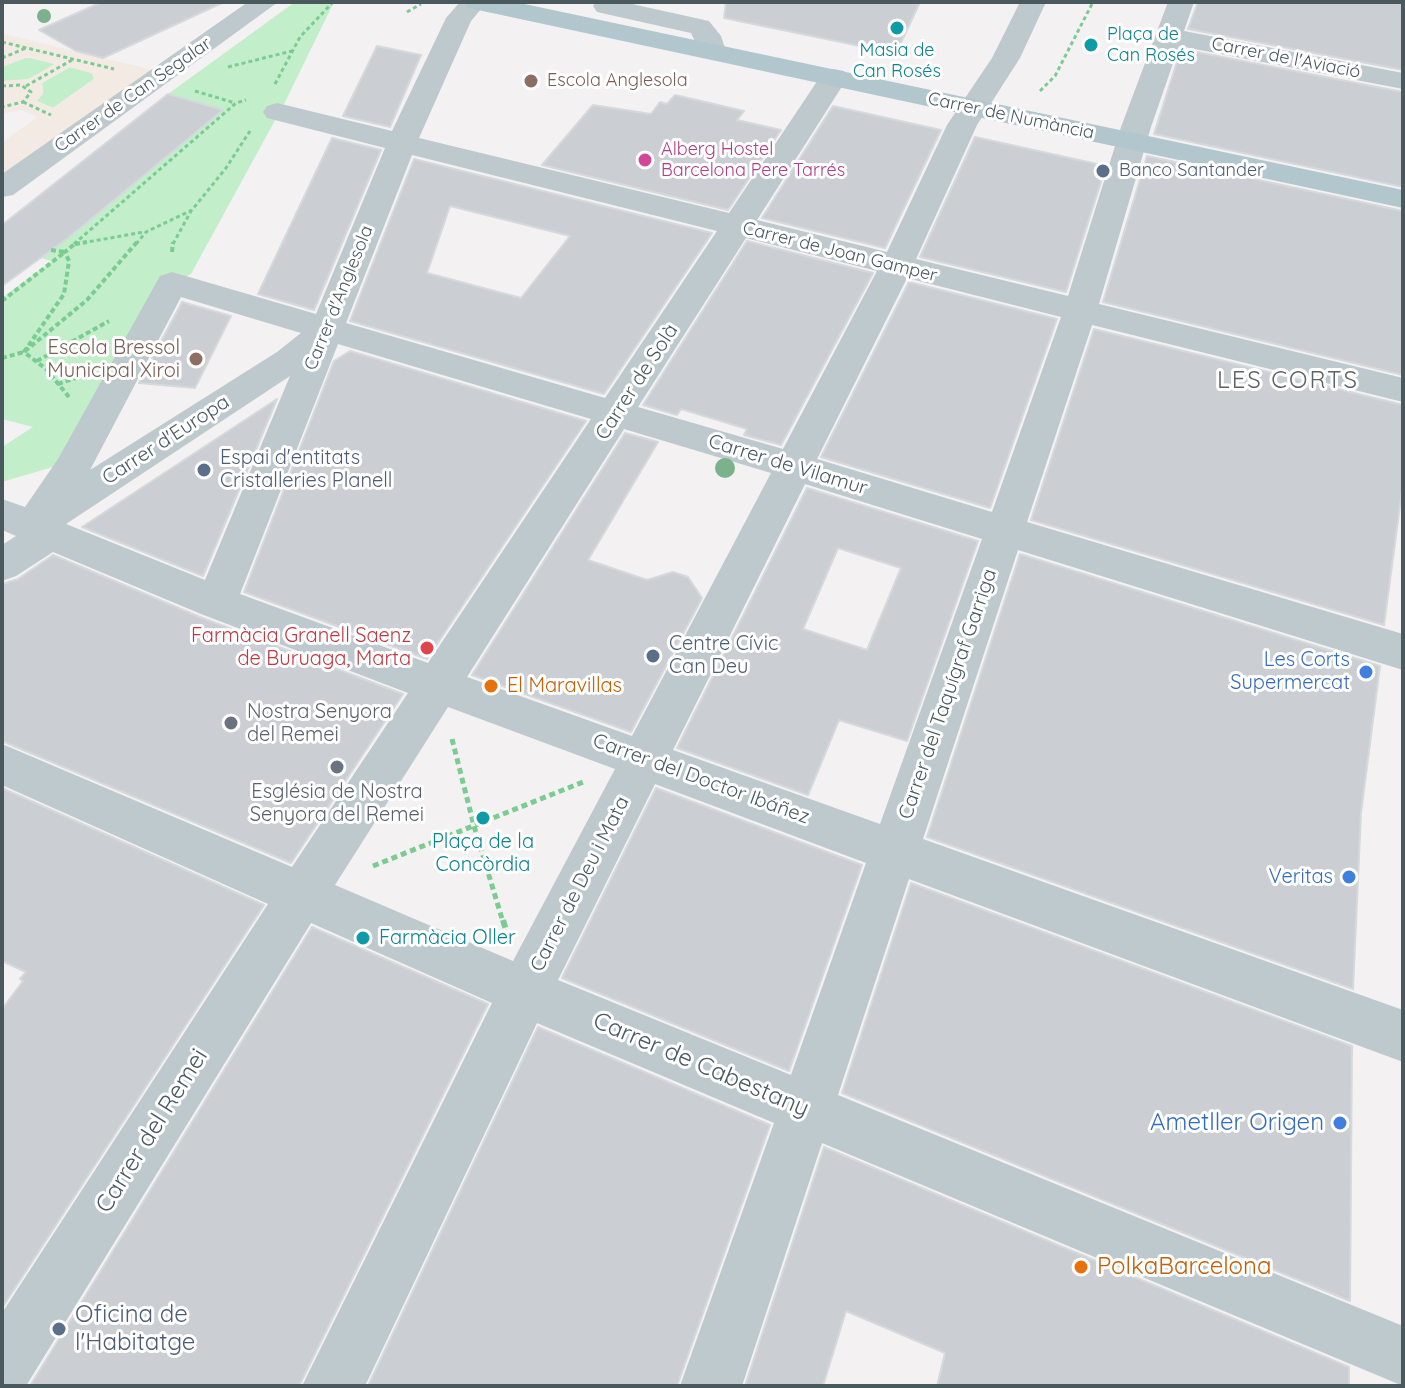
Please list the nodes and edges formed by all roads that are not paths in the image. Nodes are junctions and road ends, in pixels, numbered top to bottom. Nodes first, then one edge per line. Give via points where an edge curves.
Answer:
1 (265, 2) edge
2 (476, 2) edge
3 (1033, 2) edge
4 (1181, 2) edge
5 (606, 6) dead end
6 (1169, 36) junction
7 (712, 51) junction
8 (834, 77) junction
9 (1403, 81) edge
10 (972, 108) junction
11 (269, 109) road end
12 (1133, 141) junction
13 (402, 144) junction
14 (2, 188) edge
15 (1403, 199) edge
16 (737, 227) junction
17 (897, 265) junction
18 (1080, 311) junction
19 (326, 330) junction
20 (1403, 390) edge
21 (617, 415) junction
22 (793, 466) junction
23 (1005, 531) junction
24 (12, 532) edge
25 (216, 602) junction
26 (1403, 652) edge
27 (438, 685) junction
28 (644, 758) junction
29 (2, 764) edge
30 (894, 849) junction
31 (302, 894) junction
32 (525, 992) junction
33 (1403, 1036) edge
34 (805, 1108) junction
35 (1403, 1357) edge
36 (2, 1368) edge
37 (333, 1386) edge
38 (711, 1386) edge

1 - 14 street, Carrer de Can Segalar
2 - 7 main road, Carrer de Numància
2 - 13 street, Carrer d'Anglesola via 459,18
3 - 10 street, Carrer de Deu i Mata via 1006,58
4 - 6 street, Carrer del Taquígraf Garriga
5 - 7 street via 700,27
6 - 9 street, Carrer de l'Aviació
6 - 12 street, Carrer del Taquígraf Garriga
7 - 8 main road, Carrer de Numància
8 - 10 main road, Carrer de Numància
8 - 16 street, Carrer de Solà
10 - 12 main road, Carrer de Numància
10 - 17 street, Carrer de Deu i Mata
11 - 13 street, Carrer de Joan Gamper
12 - 15 main road, Carrer de Numància
12 - 18 street, Carrer del Taquígraf Garriga
13 - 16 street, Carrer de Joan Gamper
13 - 19 street, Carrer d'Anglesola
16 - 17 street, Carrer de Joan Gamper
16 - 21 street, Carrer de Solà
17 - 18 street, Carrer de Joan Gamper
17 - 22 street, Carrer de Deu i Mata
18 - 20 street, Carrer de Joan Gamper
18 - 23 street, Carrer del Taquígraf Garriga
19 - 21 street, Carrer de Vilamur
19 - 24 street, Carrer d'Europa via 289,360
19 - 24 street, Carrer de Vilamur via 164,297 72,468
19 - 25 street, Carrer d'Anglesola
21 - 22 street, Carrer de Vilamur
21 - 27 street, Carrer de Solà
22 - 23 street, Carrer de Vilamur
22 - 28 street, Carrer de Deu i Mata
23 - 26 street, Carrer de Vilamur
23 - 30 street, Carrer del Taquígraf Garriga
24 - 25 street, Carrer del Doctor Ibáñez
25 - 27 street, Carrer del Doctor Ibáñez
27 - 28 street, Carrer del Doctor Ibáñez
27 - 31 street
28 - 30 street, Carrer del Doctor Ibáñez
28 - 32 street, Carrer de Deu i Mata
29 - 31 street, Carrer de Cabestany
30 - 33 street, Carrer del Doctor Ibáñez
30 - 34 street, Carrer del Taquígraf Garriga
31 - 32 street, Carrer de Cabestany
31 - 36 street, Carrer del Remei
32 - 34 street, Carrer de Cabestany
32 - 37 street, Carrer de Deu i Mata
34 - 35 street, Carrer de Cabestany
34 - 38 street, Carrer del Taquígraf Garriga

